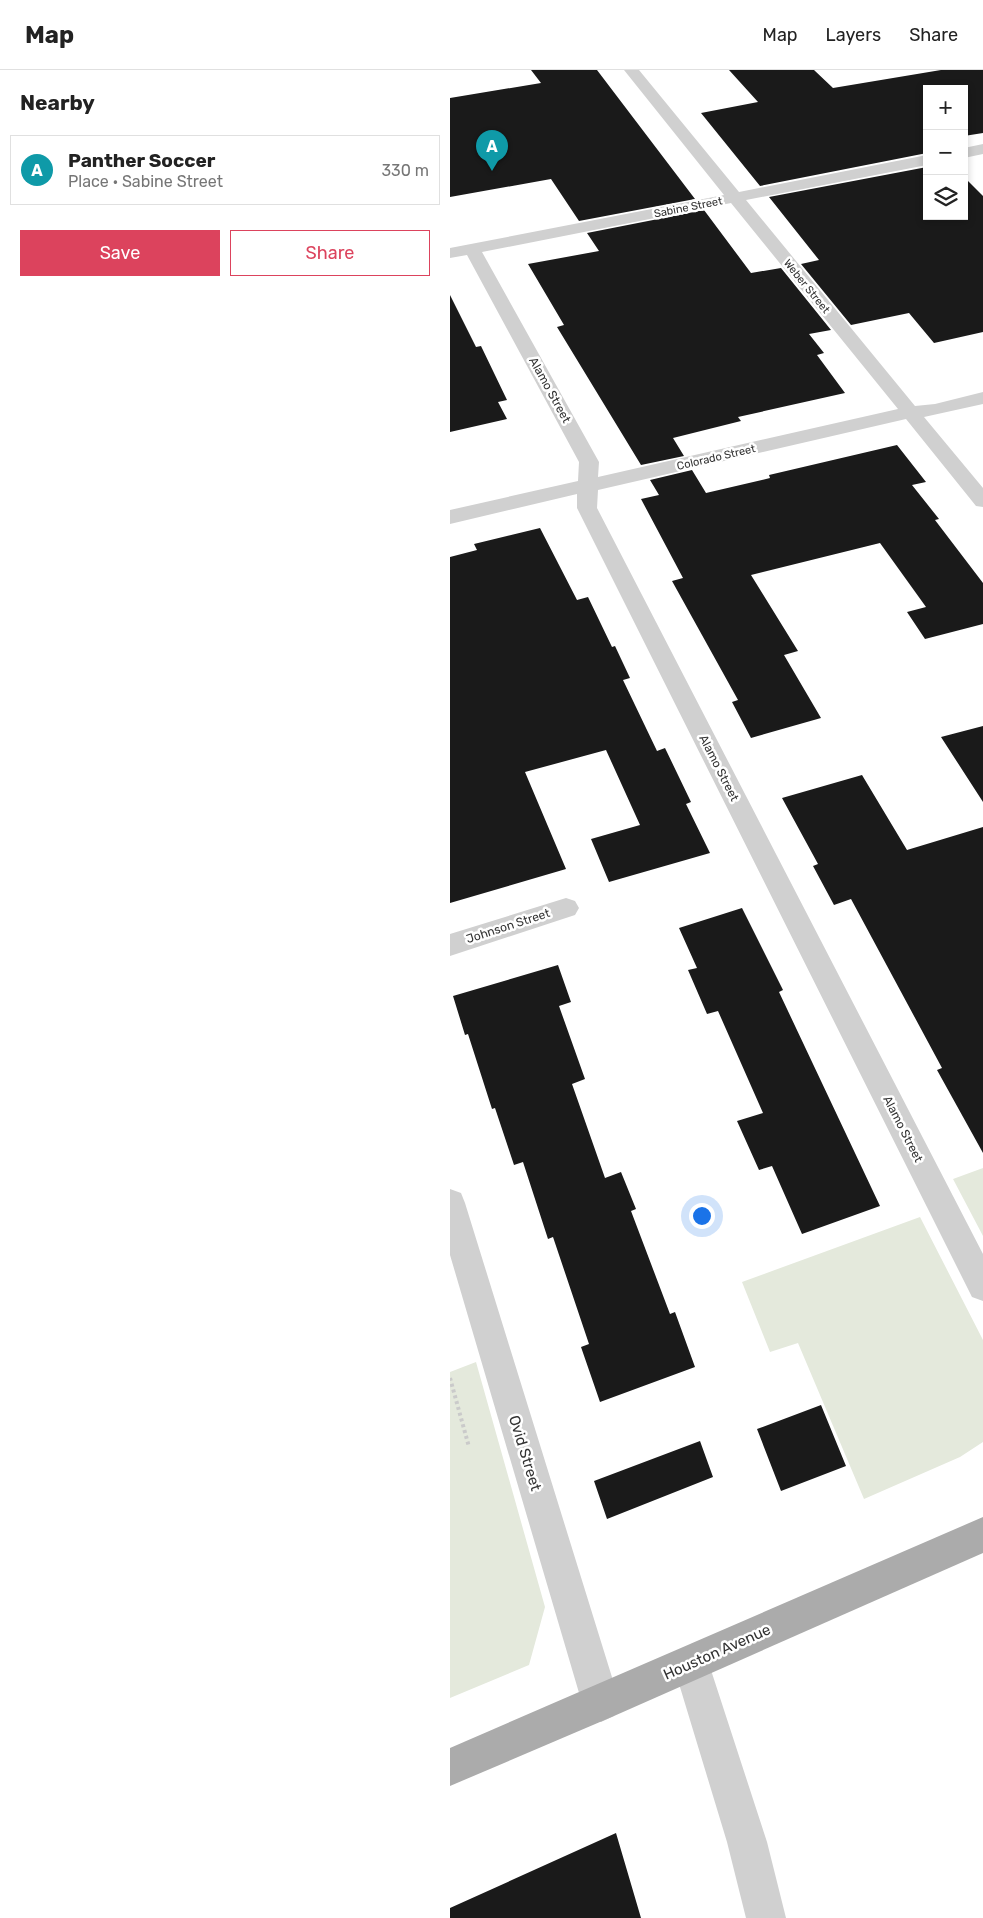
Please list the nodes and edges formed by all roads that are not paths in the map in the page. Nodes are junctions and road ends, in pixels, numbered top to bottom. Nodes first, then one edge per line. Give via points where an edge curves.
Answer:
1 (631, 70) edge
2 (923, 161) edge
3 (736, 198) junction
4 (472, 249) junction
5 (450, 253) edge
6 (983, 398) edge
7 (910, 412) junction
8 (587, 485) junction
9 (983, 501) edge
10 (450, 517) edge
11 (566, 908) dead end
12 (450, 945) edge
13 (450, 1203) edge
14 (983, 1286) edge
15 (983, 1535) edge
16 (691, 1664) junction
17 (601, 1703) junction
18 (450, 1767) edge
19 (766, 1918) edge

1 - 3 street, Weber Street
2 - 3 street, Sabine Street
3 - 4 street, Sabine Street
3 - 7 street, Weber Street
4 - 5 street, Sabine Street
4 - 8 street, Alamo Street via 589,462
6 - 7 street, Colorado Street via 935,410
7 - 8 street, Colorado Street
7 - 9 street, Weber Street
8 - 10 street, Colorado Street
8 - 14 street, Alamo Street via 587,508
11 - 12 street, Johnson Street
13 - 17 street, Ovid Street
15 - 16 main road, Houston Avenue
16 - 17 main road, Houston Avenue
16 - 19 street
17 - 18 main road, Houston Avenue

